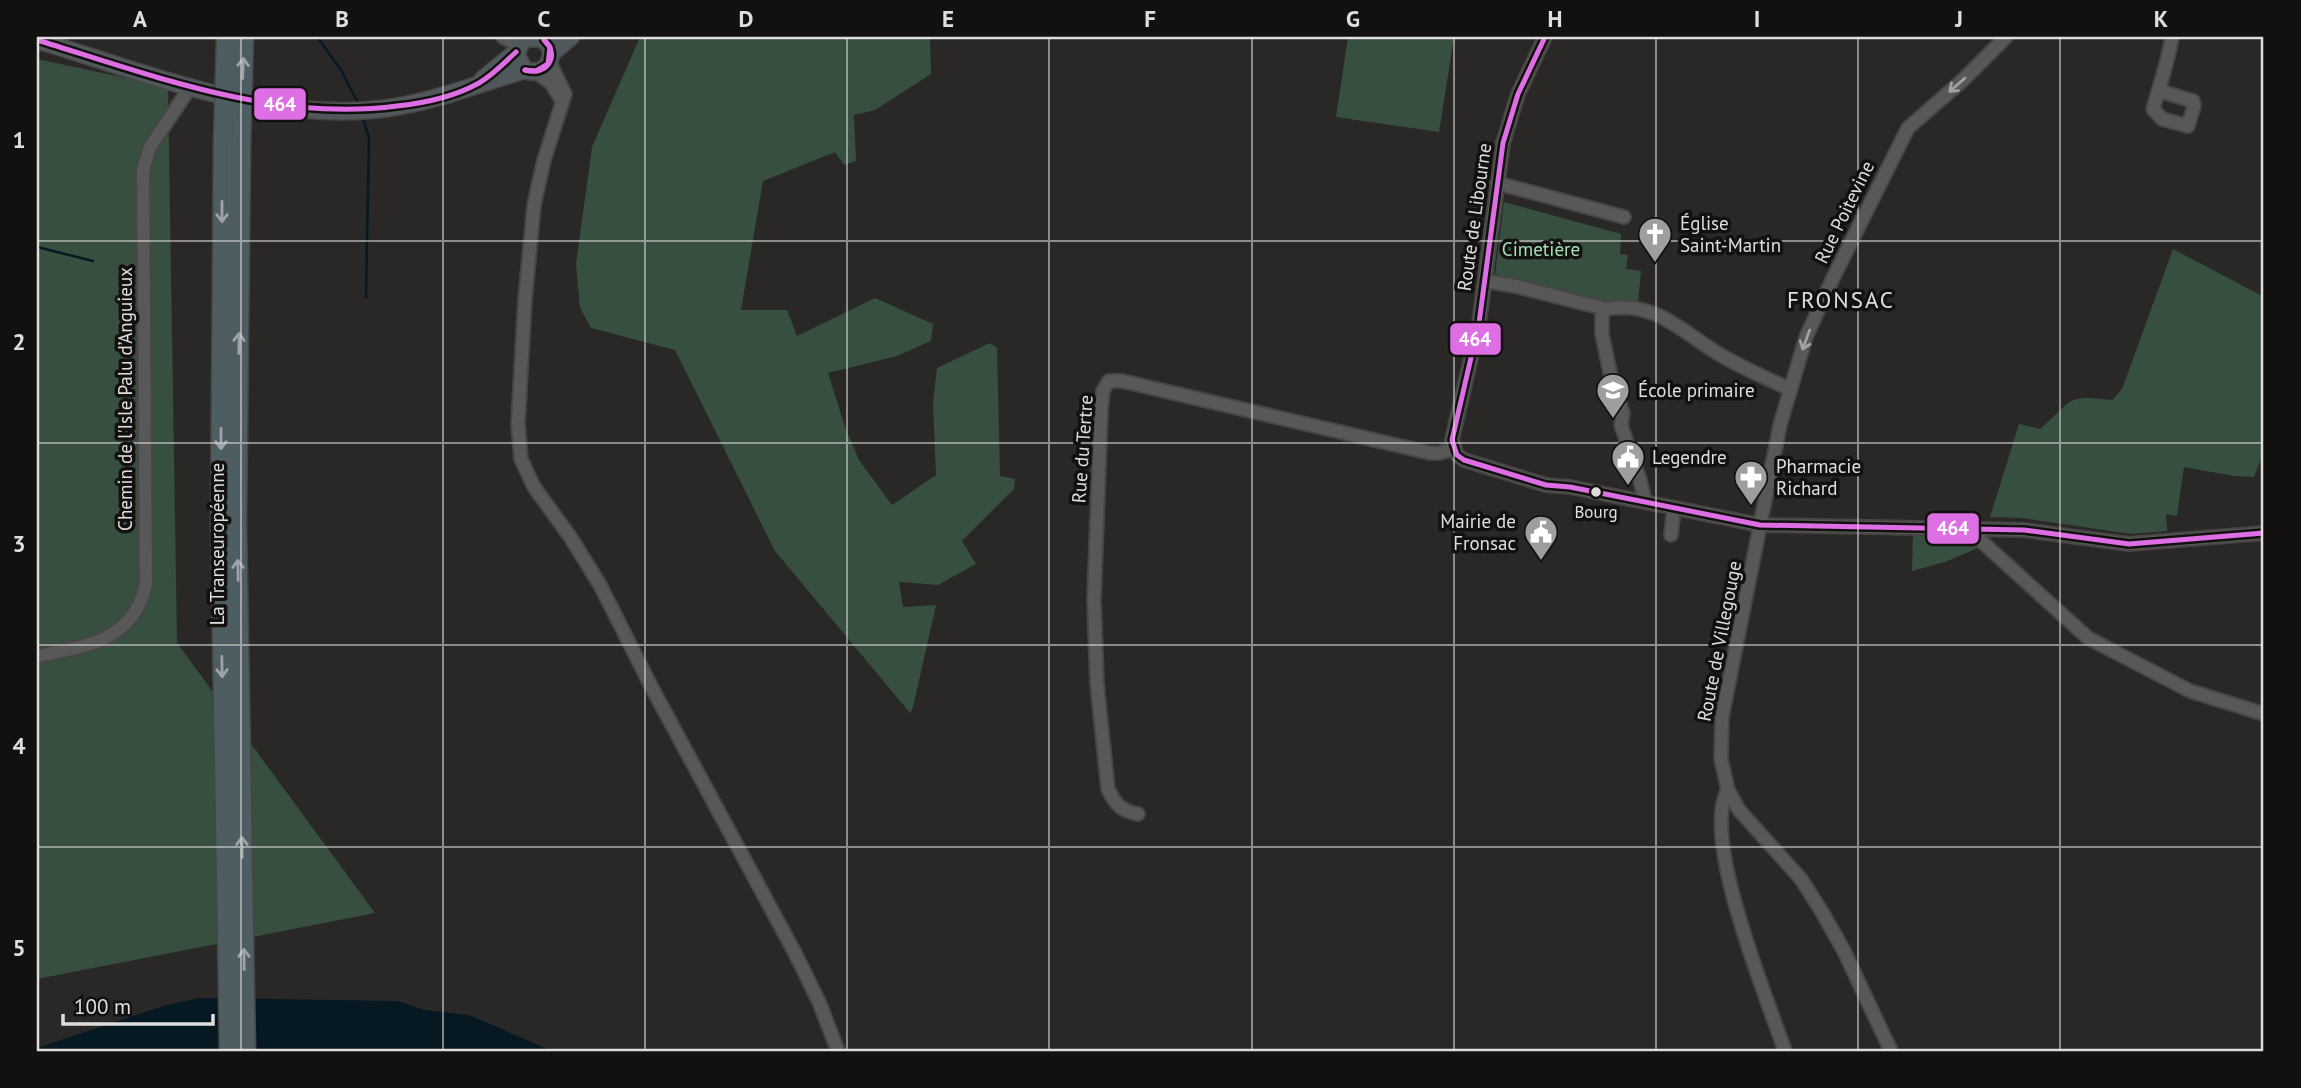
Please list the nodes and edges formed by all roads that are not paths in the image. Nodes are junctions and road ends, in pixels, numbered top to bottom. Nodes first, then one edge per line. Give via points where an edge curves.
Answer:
1 (226, 37) edge
2 (244, 37) edge
3 (503, 37) edge
4 (571, 37) edge
5 (1545, 37) edge
6 (2006, 37) edge
7 (2172, 37) edge
8 (39, 41) edge
9 (518, 48) junction
10 (543, 56) edge
11 (477, 84) junction
12 (2160, 85) dead end
13 (191, 86) junction
14 (1497, 183) junction
15 (1625, 217) dead end
16 (1485, 281) junction
17 (1606, 309) junction
18 (1789, 390) junction
19 (1454, 449) junction
20 (1645, 502) junction
21 (1674, 508) junction
22 (1760, 525) junction
23 (1977, 528) junction
24 (2264, 533) edge
25 (1671, 535) dead end
26 (37, 656) edge
27 (2264, 715) edge
28 (1728, 790) junction
29 (1138, 814) dead end
30 (234, 915) junction
31 (229, 1051) edge
32 (246, 1051) edge
33 (838, 1051) edge
34 (1785, 1051) edge
35 (1891, 1051) edge

1 -> 30 highway, La Transeuropéenne, bridge via 220,524
30 -> 2 highway, La Transeuropéenne, bridge
3 - 9 street
4 - 10 main road
5 - 14 street, Route de Libourne via 1518,94
6 -> 18 street, Rue Poitevine via 1908,128 1806,337
7 - 12 street
8 - 13 main road
9 - 10 main road via 518,62
9 - 10 main road via 527,38 538,37
9 - 11 main road
10 - 11 main road
10 - 33 street via 562,102 534,205 519,410 521,459 534,487 600,585 795,953
11 - 13 main road via 406,106 360,111 293,109
13 - 26 street, Chemin de l'Isle Palu d’Anguieux via 150,147 143,170 143,598 122,627 106,639
14 - 15 street
14 - 16 street, Route de Libourne
16 - 17 street
16 - 19 street, Route de Libourne
17 - 18 street via 1642,310 1669,319 1708,347
17 - 20 street via 1602,334 1623,413 1621,425
18 - 22 street, Rue Poitevine
19 - 20 street via 1464,460 1546,485
19 - 29 street, Rue du Tertre via 1430,453 1122,380 1109,381 1101,410 1094,600 1097,684 1108,789 1115,804
20 - 21 street
21 - 22 street
21 - 25 street
22 - 23 street
22 - 28 street, Route de Villegouge via 1722,717 1721,760
23 - 24 street via 2129,544
23 - 27 street via 1980,540 2088,638 2190,691
28 - 34 street via 1721,818 1730,887
28 - 35 street, Route de Villegouge via 1739,810 1801,879 1822,912
30 - 31 highway, La Transeuropéenne
32 -> 30 highway, La Transeuropéenne

